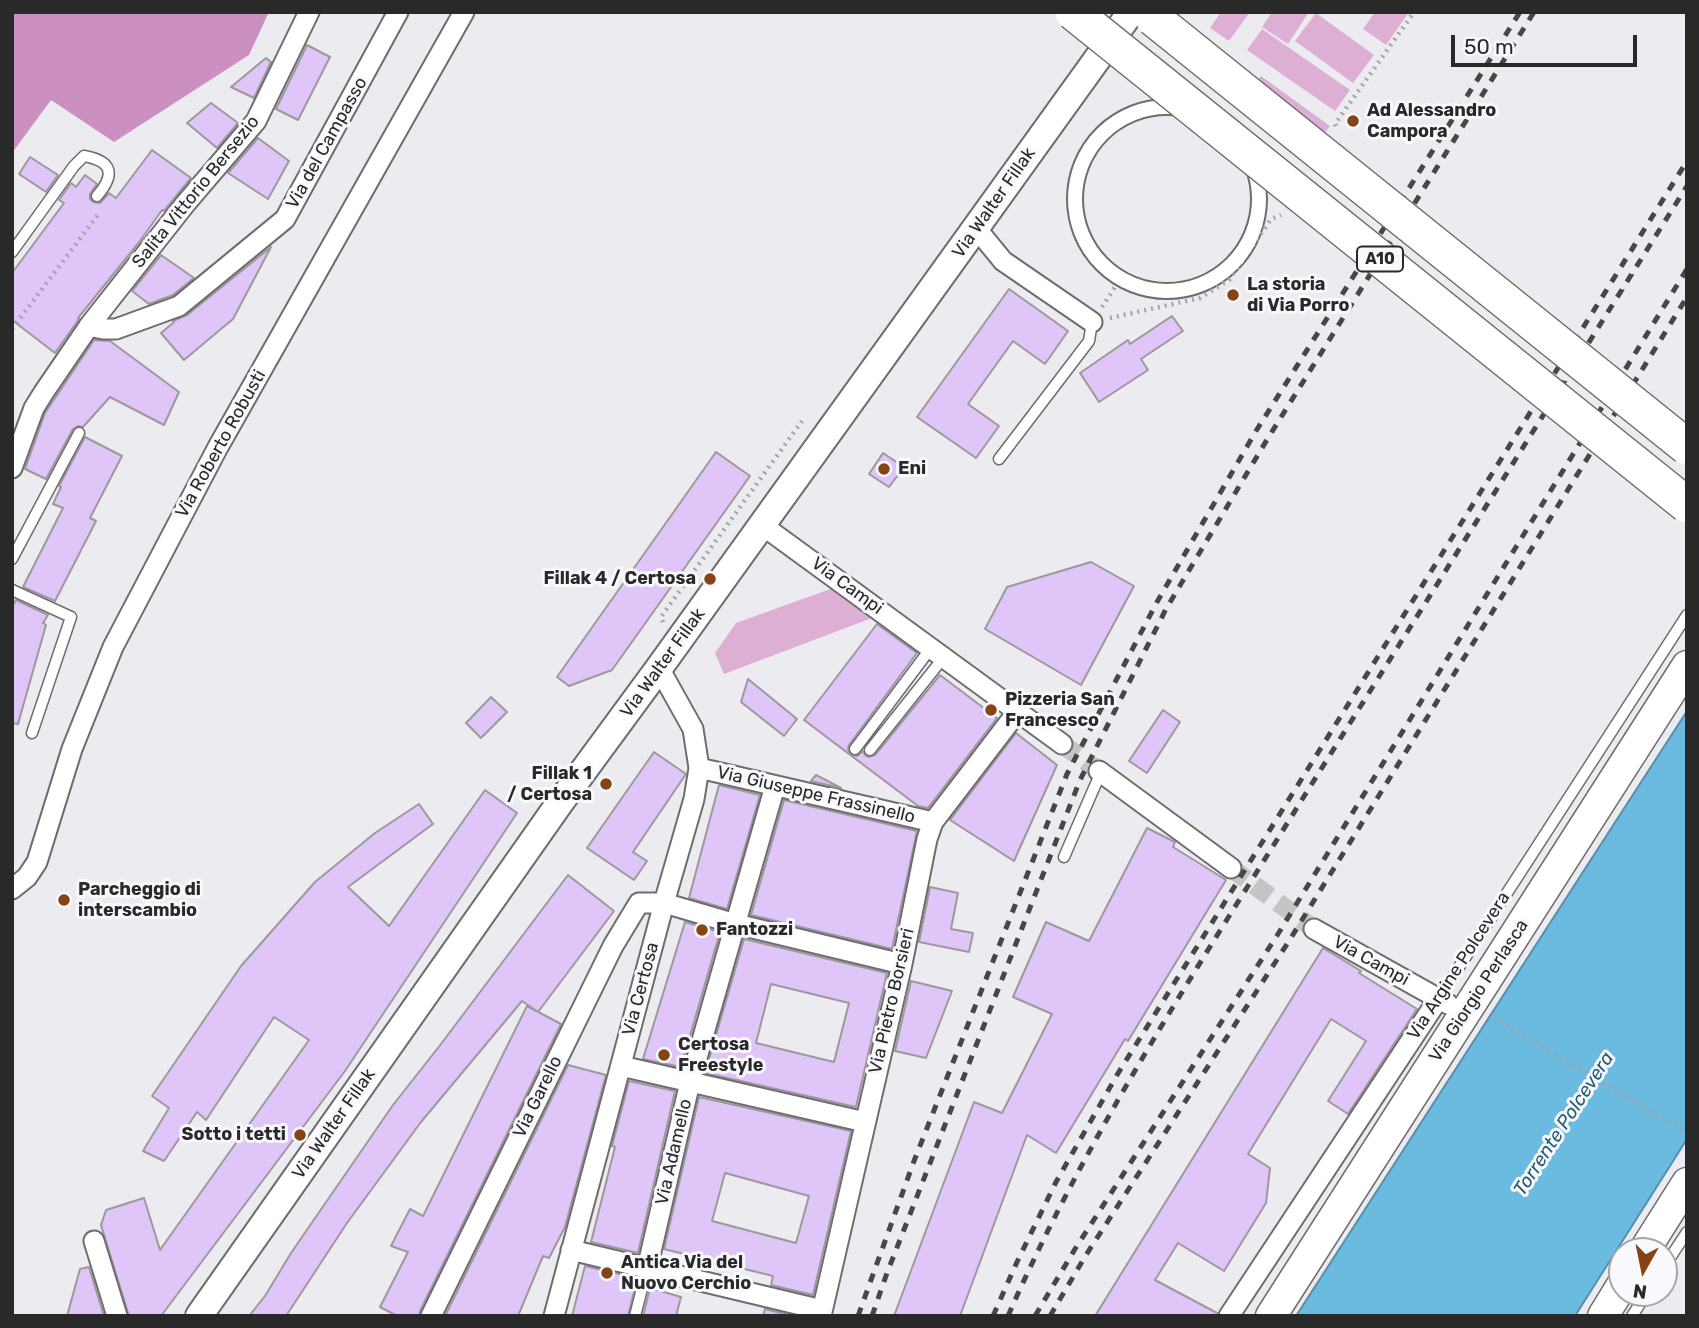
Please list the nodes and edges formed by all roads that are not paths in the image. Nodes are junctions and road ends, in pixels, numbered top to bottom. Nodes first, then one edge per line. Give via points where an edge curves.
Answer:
1 (309, 12) edge
2 (398, 12) edge
3 (464, 12) edge
4 (1073, 12) edge
5 (1142, 15) edge
6 (97, 195) dead end
7 (976, 228) junction
8 (12, 251) edge
9 (1121, 278) joint
10 (1092, 322) joint
11 (89, 326) junction
12 (79, 433) dead end
13 (1687, 447) edge
14 (999, 459) dead end
15 (12, 468) edge
16 (1687, 505) edge
17 (762, 525) junction
18 (12, 559) edge
19 (12, 590) edge
20 (1687, 615) edge
21 (937, 652) junction
22 (1687, 666) edge
23 (659, 668) junction
24 (1018, 711) junction
25 (32, 733) dead end
26 (1062, 744) tunnel mouth
27 (855, 749) dead end
28 (870, 750) dead end
29 (699, 768) junction
30 (1100, 772) joint
31 (775, 786) junction
32 (933, 822) junction
33 (1065, 857) dead end
34 (1231, 868) tunnel mouth
35 (12, 889) edge
36 (664, 903) junction
37 (736, 924) junction
38 (1314, 929) tunnel mouth
39 (902, 964) junction
40 (1439, 999) junction
41 (1475, 1013) junction
42 (621, 1066) junction
43 (690, 1083) junction
44 (865, 1122) junction
45 (1687, 1182) edge
46 (1653, 1237) edge
47 (94, 1241) dead end
48 (571, 1250) junction
49 (647, 1269) junction
50 (821, 1313) edge
51 (117, 1316) edge
52 (199, 1316) edge
53 (431, 1316) edge
54 (554, 1316) edge
55 (635, 1316) edge
56 (1229, 1316) edge
57 (1270, 1316) edge

1 - 11 street, Salita Vittorio Bersezio via 256,121
2 - 11 street, Via del Campasso via 285,219 179,306 116,329
3 - 35 street, Via Roberto Robusti via 218,447 113,647 72,749 37,862
4 - 16 highway, A10, bridge
5 - 7 main road, Via Walter Fillak
5 - 13 highway, A10, bridge
6 - 8 lane via 108,182 107,167 84,156
7 - 10 street via 1003,261
7 - 17 main road, Via Walter Fillak
9 - 9 street via 1102,265 1085,243 1076,215 1075,186 1083,159 1100,135 1123,117 1150,108 1180,108 1207,116 1231,132 1249,156 1258,183 1259,212 1250,240 1234,263 1210,281 1183,290 1154,291
10 - 14 lane via 1089,341
11 - 15 street, Salita Vittorio Bersezio via 34,408
12 - 18 lane
17 - 21 street, Via Campi
17 - 23 main road, Via Walter Fillak
19 - 25 lane via 71,617
20 - 40 lane, Via Argine Polcevera
21 - 24 street, Via Campi
21 - 27 lane
21 - 28 lane
22 - 41 main road, Via Giorgio Perlasca
23 - 29 street, Via Certosa via 693,729
23 - 52 main road, Via Walter Fillak
24 - 26 street, Via Campi
24 - 32 street, Via Pietro Borsieri
29 - 31 street, Via Giuseppe Frassinello
29 - 36 street, Via Certosa
30 - 33 lane
30 - 34 street
31 - 32 street, Via Giuseppe Frassinello
31 - 37 street, Via Adamello
32 - 39 street, Via Pietro Borsieri
36 - 37 street
36 - 42 street, Via Certosa
36 - 53 street, Via Garello via 639,904 613,946
37 - 39 street
37 - 43 street, Via Adamello
38 - 40 street, Via Campi
39 - 44 street, Via Pietro Borsieri
40 - 41 street, Via Campi
40 - 56 street, Via Argine Polcevera
41 - 57 main road, Via Giorgio Perlasca
42 - 43 street
42 - 48 street, Via Certosa
43 - 44 street
43 - 49 street, Via Adamello
44 - 50 street, Via Pietro Borsieri
45 - 46 main road
47 - 51 street
48 - 49 street
48 - 54 street, Via Certosa
49 - 50 street
49 - 55 lane, Via Adamello

